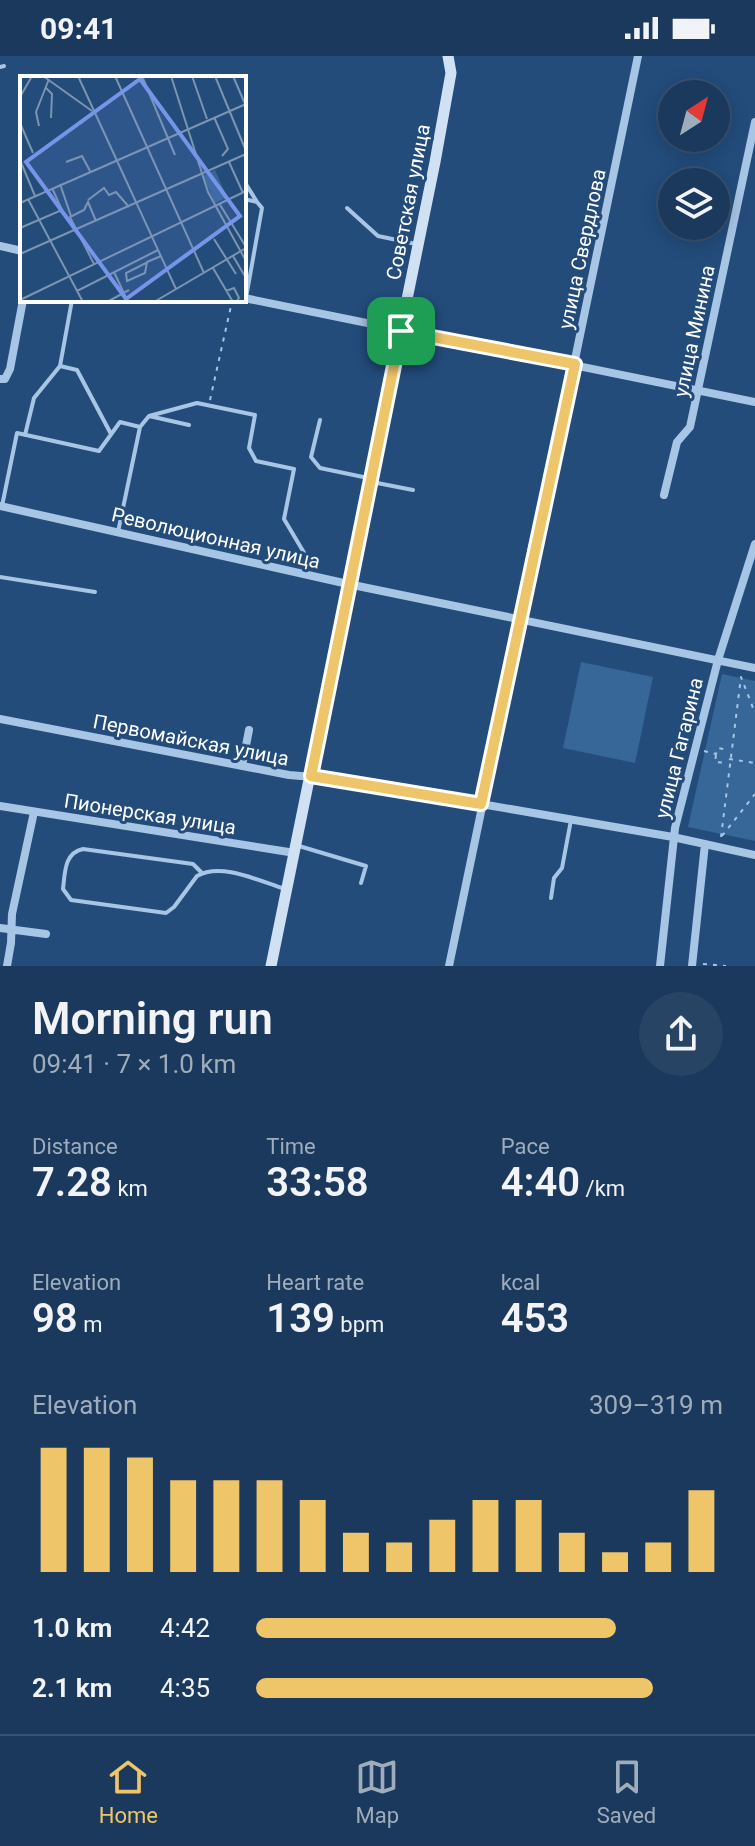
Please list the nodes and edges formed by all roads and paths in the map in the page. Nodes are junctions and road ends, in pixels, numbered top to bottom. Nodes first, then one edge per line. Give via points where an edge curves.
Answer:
1 (448, 56) edge
2 (454, 56) edge
3 (638, 56) edge
4 (451, 73) junction
5 (755, 122) edge
6 (246, 184) edge
7 (246, 199) edge
8 (257, 202) junction
9 (347, 208) dead end
10 (418, 244) junction
11 (0, 246) edge
12 (20, 251) edge
13 (246, 293) edge
14 (246, 298) edge
15 (23, 302) edge
16 (72, 302) edge
17 (231, 306) dead end
18 (401, 331) junction
19 (575, 364) junction
20 (60, 366) junction
21 (2, 379) edge
22 (697, 389) junction
23 (755, 402) edge
24 (209, 405) junction
25 (149, 416) junction
26 (320, 420) dead end
27 (189, 425) dead end
28 (140, 427) junction
29 (111, 434) junction
30 (25, 435) junction
31 (370, 480) junction
32 (413, 490) dead end
33 (664, 495) dead end
34 (1, 509) edge
35 (118, 532) junction
36 (755, 544) edge
37 (303, 574) junction
38 (0, 577) edge
39 (348, 584) junction
40 (95, 592) dead end
41 (521, 618) junction
42 (718, 660) junction
43 (755, 668) edge
44 (755, 713) edge
45 (0, 719) edge
46 (249, 730) dead end
47 (695, 749) junction
48 (731, 751) junction
49 (716, 754) junction
50 (729, 759) junction
51 (755, 763) edge
52 (729, 764) junction
53 (242, 766) junction
54 (311, 776) junction
55 (755, 794) edge
56 (481, 804) junction
57 (0, 806) edge
58 (34, 812) junction
59 (571, 820) junction
60 (673, 837) junction
61 (705, 844) junction
62 (295, 849) junction
63 (755, 855) edge
64 (202, 873) junction
65 (361, 883) dead end
66 (287, 890) junction
67 (551, 898) dead end
68 (0, 928) edge
69 (11, 930) junction
70 (46, 934) dead end
71 (703, 964) dead end
72 (7, 966) edge
73 (271, 966) edge
74 (449, 966) edge
75 (660, 966) edge
76 (692, 966) edge
77 (726, 966) edge

1 - 4 street
2 - 4 street, Советская улица
3 - 19 street, улица Свердлова
4 - 10 street, Советская улица
5 - 22 street, улица Минина
6 - 8 lane
7 - 8 lane
8 - 13 lane via 262,208
9 - 10 lane via 378,236
10 - 18 street, Советская улица
11 - 12 street
14 - 18 street
15 - 21 street via 17,339
16 - 20 lane
17 - 24 path
18 - 19 street
18 - 31 street, Советская улица
19 - 22 street
19 - 41 street, улица Свердлова
20 - 29 lane via 77,370
20 - 30 lane via 34,398
22 - 23 street
22 - 33 street, улица Минина via 690,427 677,442
24 - 25 lane via 197,403
24 - 37 lane via 255,415 249,448 256,461 294,469 284,519 306,556
25 - 27 lane
25 - 28 lane
26 - 31 lane via 311,457 320,468
28 - 29 lane via 120,422
28 - 35 lane
29 - 30 lane via 99,451
30 - 34 lane via 17,433
31 - 32 lane
31 - 39 street, Советская улица
34 - 35 street, Революционная улица
35 - 37 street, Революционная улица
36 - 42 street, улица Гагарина
37 - 39 street, Революционная улица
38 - 40 lane
39 - 41 street, Революционная улица
39 - 54 street, Советская улица
41 - 42 street, Революционная улица
41 - 56 street, улица Свердлова
42 - 43 street, Революционная улица
42 - 47 street, улица Гагарина
44 - 48 path via 741,677
45 - 53 street, Первомайская улица
46 - 53 street
47 - 49 path
47 - 60 street, улица Гагарина
48 - 49 path via 718,748
48 - 50 path
49 - 52 path via 715,762
50 - 51 path
50 - 52 path
52 - 55 path via 721,837
53 - 54 street, Первомайская улица
54 - 56 street, Первомайская улица
54 - 62 street, Советская улица
56 - 59 street, Первомайская улица
56 - 74 street, улица Свердлова
57 - 58 street, Пионерская улица
58 - 62 street, Пионерская улица
58 - 69 street
59 - 60 street, Первомайская улица
59 - 67 lane
60 - 61 street, Первомайская улица
60 - 75 street, улица Гагарина
61 - 63 street, Первомайская улица
61 - 76 street
62 - 65 lane via 366,866
62 - 66 street, Советская улица
64 - 64 lane via 166,913 71,900 63,889 68,858 83,849 193,864
64 - 66 lane via 222,871
66 - 73 street, Советская улица
68 - 69 street
69 - 70 street
69 - 72 street
71 - 77 path

